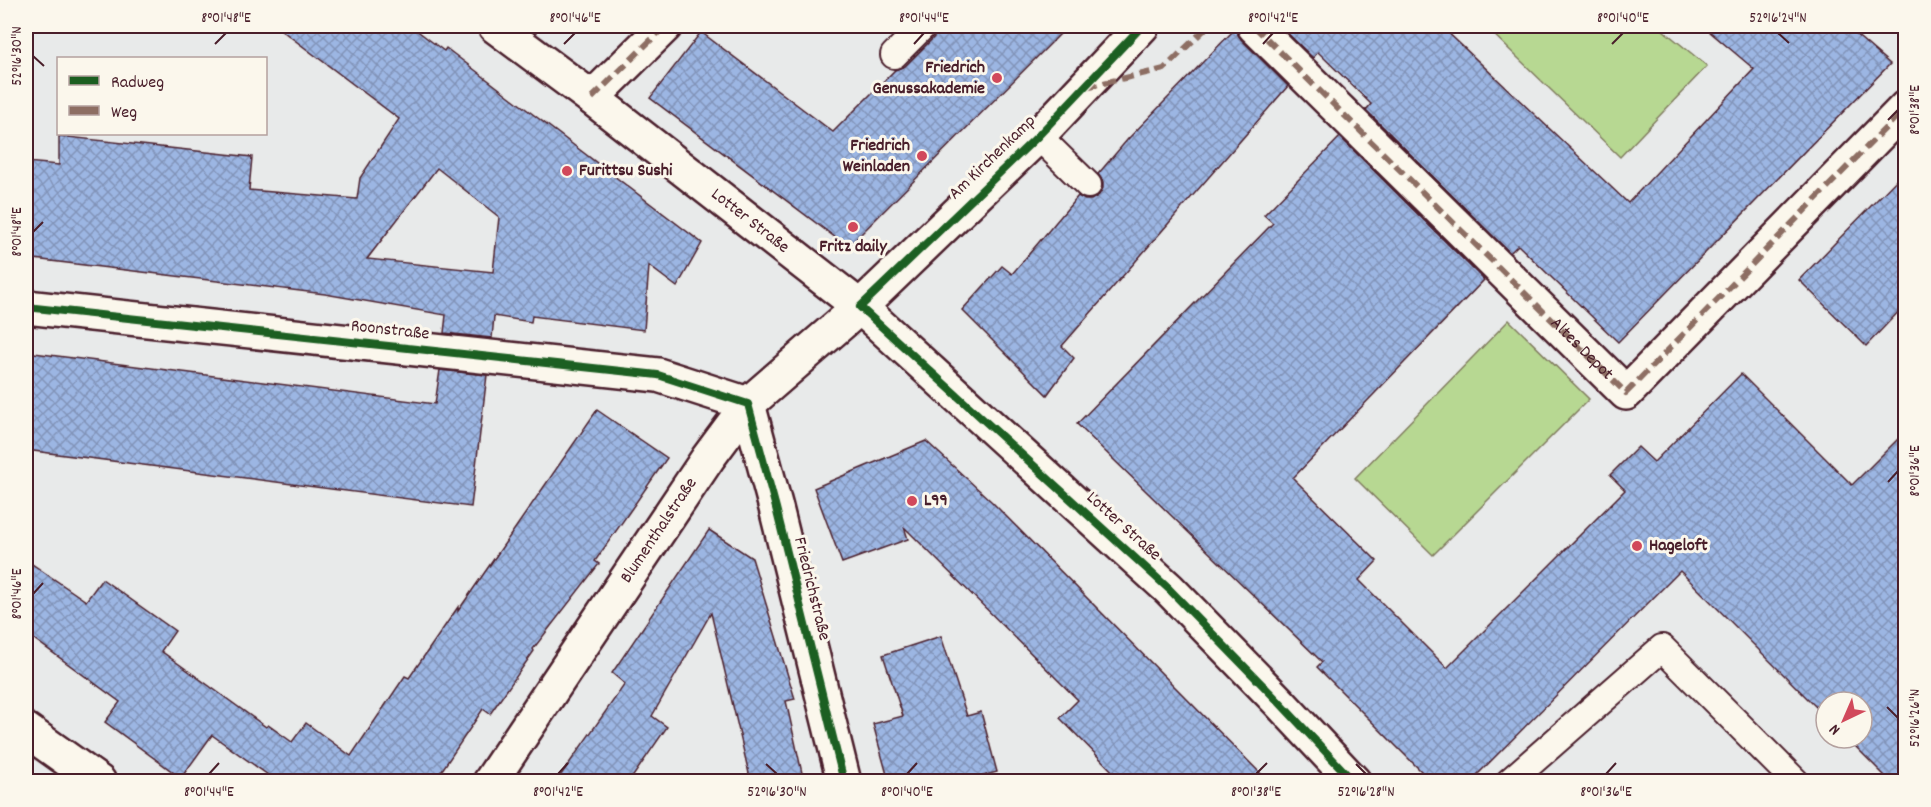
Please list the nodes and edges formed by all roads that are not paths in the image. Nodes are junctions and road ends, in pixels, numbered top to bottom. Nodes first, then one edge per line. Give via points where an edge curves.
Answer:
1 (495, 26) edge
2 (665, 26) edge
3 (922, 26) edge
4 (1142, 26) edge
5 (1254, 26) edge
6 (894, 55) dead end
7 (592, 98) junction
8 (1905, 107) edge
9 (1038, 136) junction
10 (1088, 185) dead end
11 (26, 307) edge
12 (860, 307) junction
13 (748, 404) junction
14 (26, 730) edge
15 (99, 782) edge
16 (490, 782) edge
17 (844, 782) edge
18 (1354, 782) edge
19 (1509, 782) edge
20 (1796, 782) edge

1 - 7 street, Lotter Straße
2 - 7 street
3 - 6 lane
4 - 9 street, Am Kirchenkamp
5 - 8 street, Altes Depot via 1626,393
7 - 12 street, Lotter Straße
9 - 10 lane
9 - 12 street, Am Kirchenkamp
11 - 13 street, Roonstraße via 658,375
12 - 13 street, Blumenthalstraße
12 - 18 street, Lotter Straße via 1169,589
13 - 16 street, Blumenthalstraße
13 - 17 street, Friedrichstraße
14 - 15 street
19 - 20 lane via 1662,648

